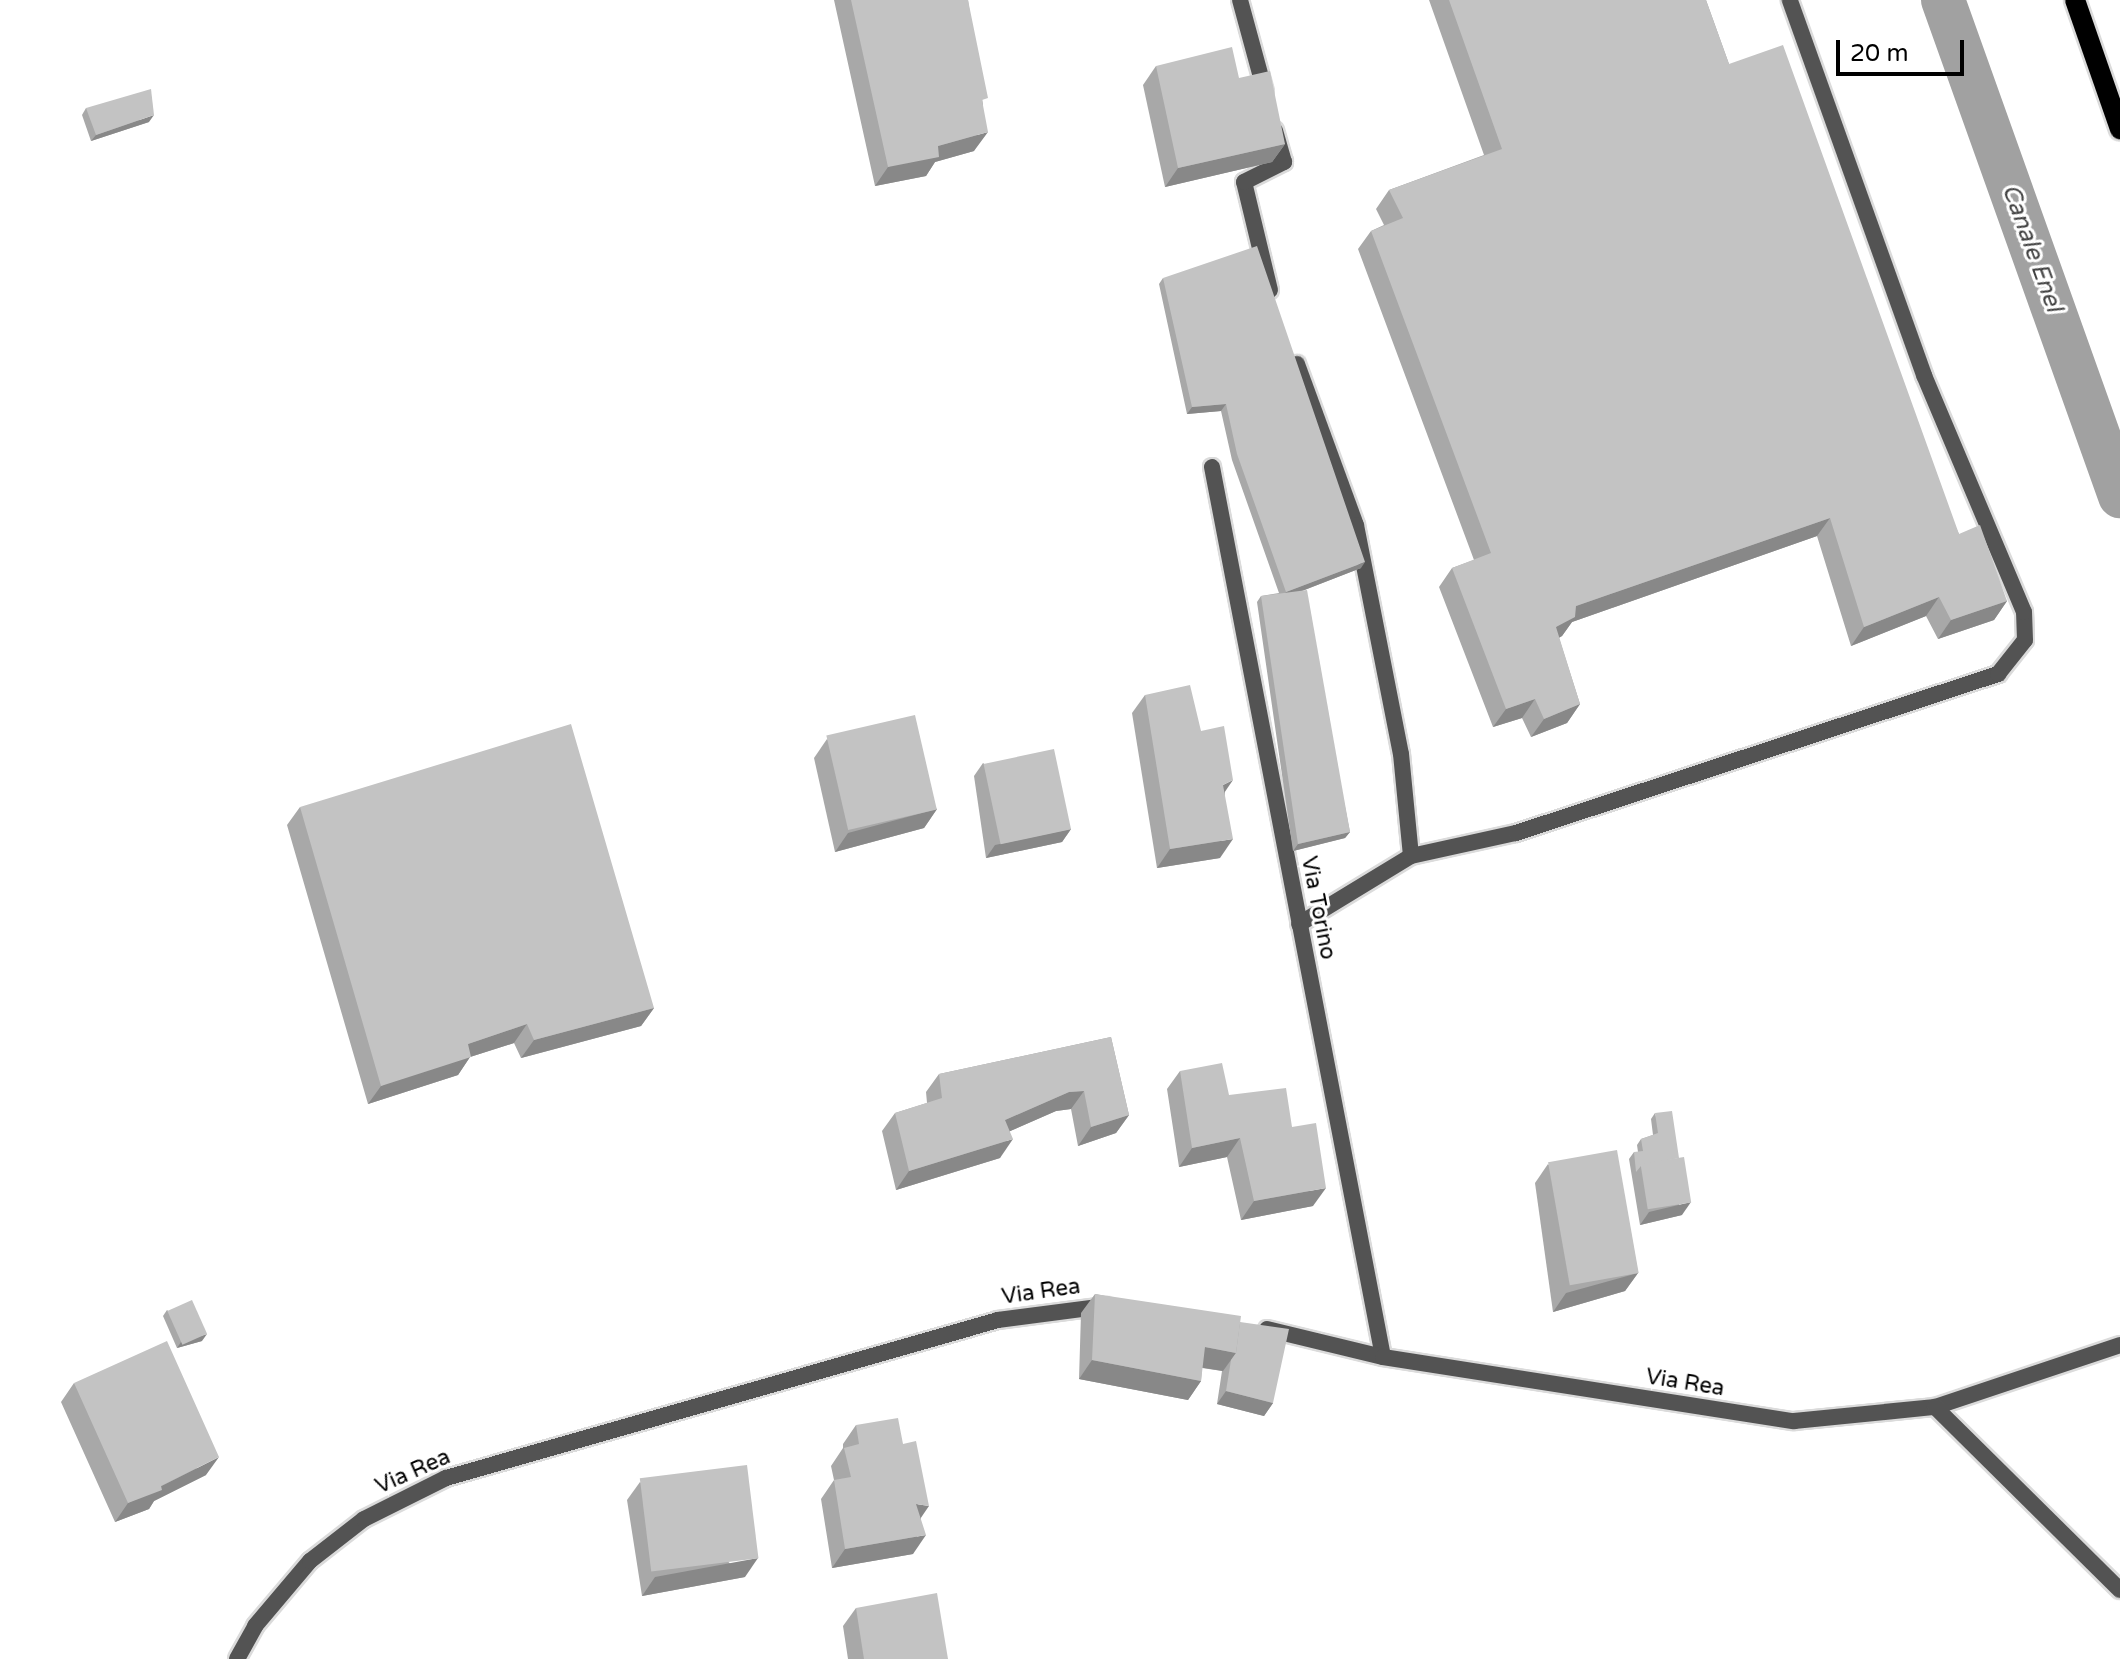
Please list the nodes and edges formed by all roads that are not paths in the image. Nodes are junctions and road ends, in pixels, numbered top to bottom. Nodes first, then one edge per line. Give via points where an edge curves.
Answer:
1 (1240, 0) edge
2 (1790, 0) edge
3 (2075, 0) edge
4 (2120, 129) edge
5 (1276, 304) edge
6 (1292, 349) edge
7 (1212, 467) dead end
8 (1411, 856) junction
9 (1299, 924) junction
10 (1126, 1305) edge
11 (1249, 1324) edge
12 (2120, 1345) edge
13 (1383, 1357) junction
14 (1935, 1407) junction
15 (2120, 1590) edge
16 (237, 1659) edge

1 - 5 street via 1284,162 1244,182
2 - 8 street via 1924,375 2024,612 2025,640 1998,674 1516,833
3 - 4 main road
6 - 8 street via 1356,525 1401,754
7 - 9 street, Via Torino
8 - 9 street
9 - 13 street, Via Torino
10 - 16 street, Via Rea via 998,1320 446,1478 364,1519 310,1561 255,1626
11 - 13 street, Via Rea
12 - 14 street, Via Rea
13 - 14 street, Via Rea via 1794,1421
14 - 15 street

